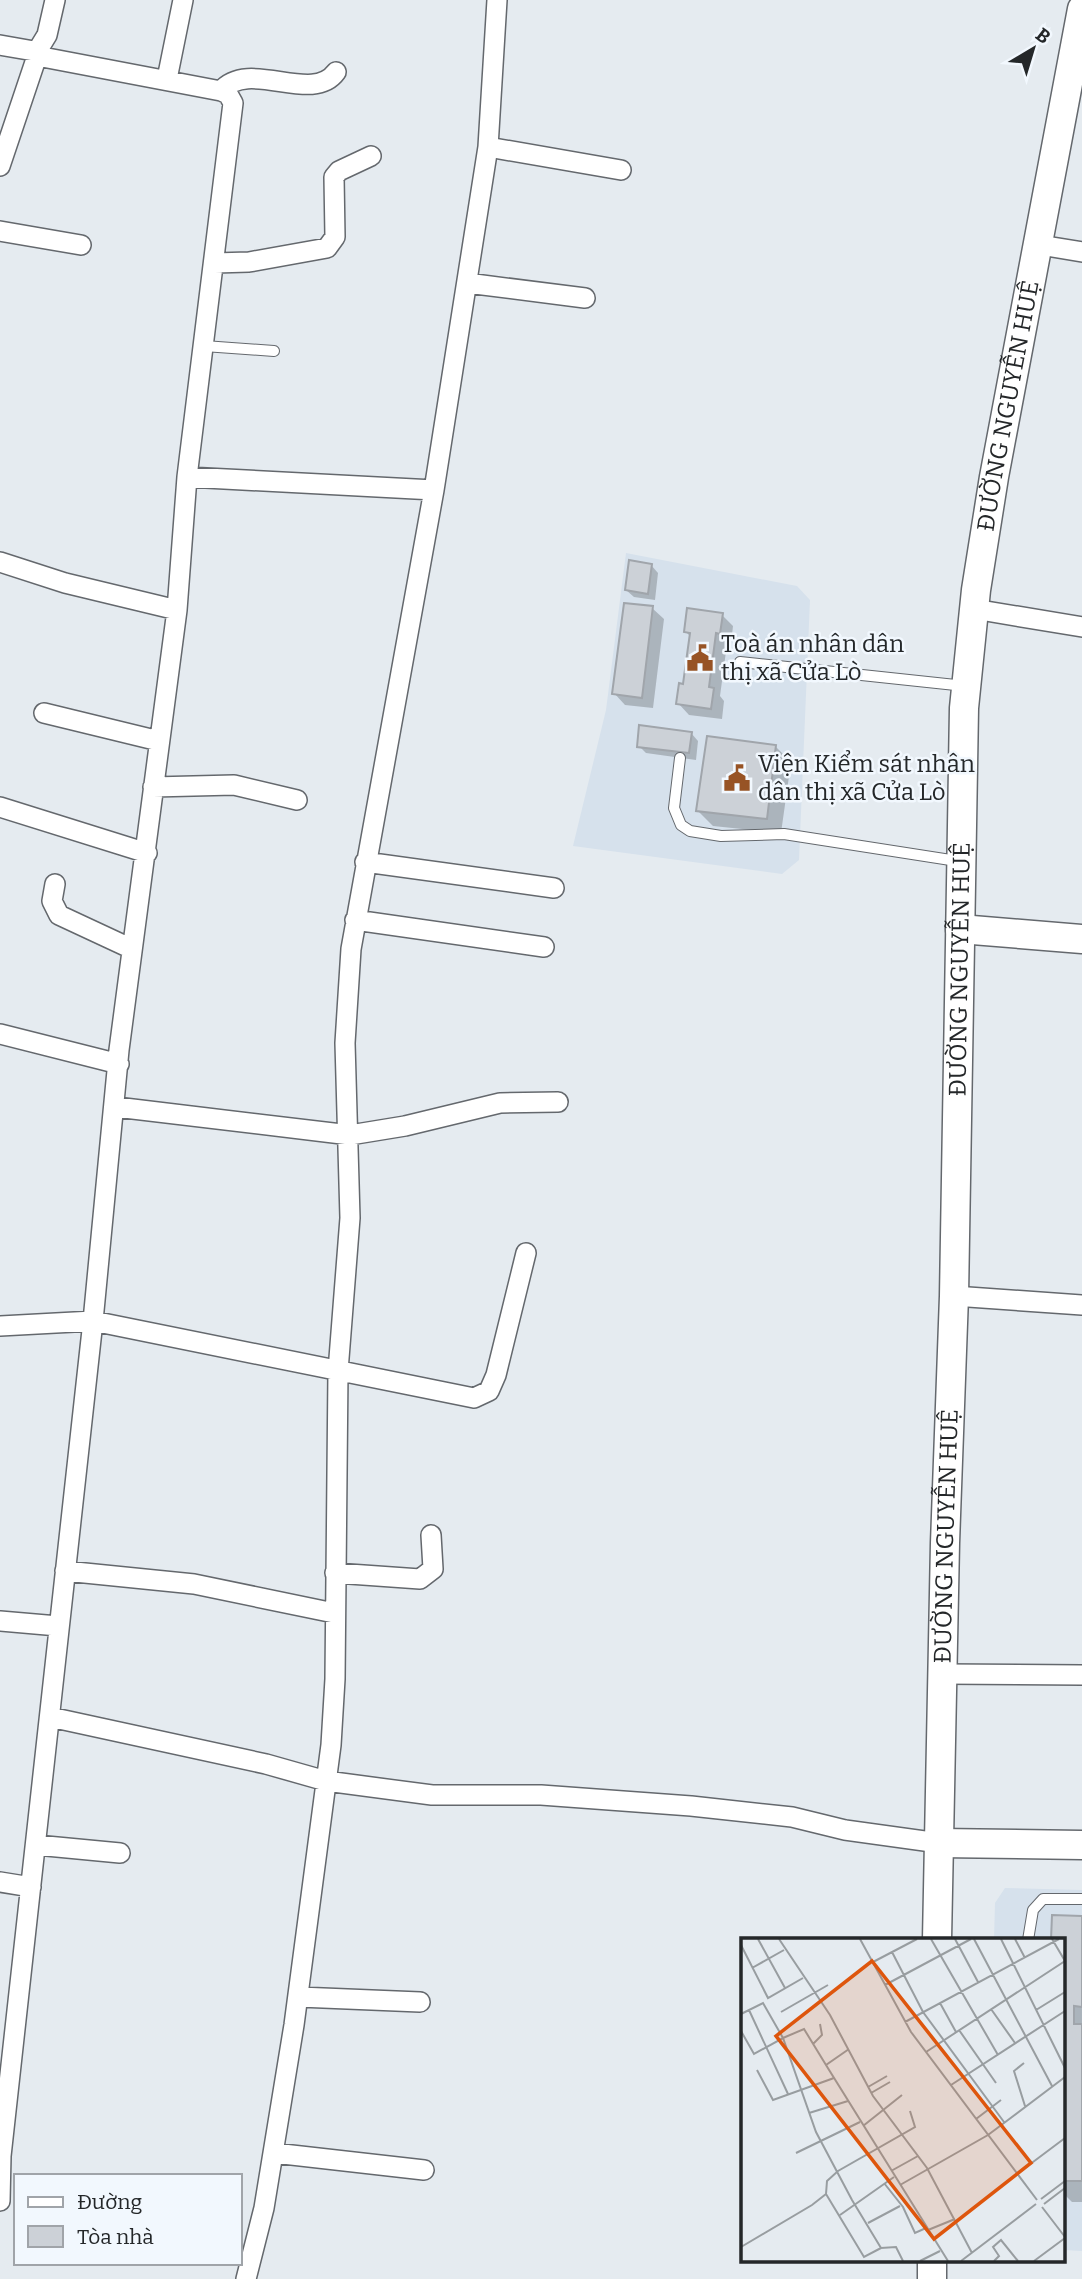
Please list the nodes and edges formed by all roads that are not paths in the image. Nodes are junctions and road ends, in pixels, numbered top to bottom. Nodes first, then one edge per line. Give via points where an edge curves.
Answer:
1 (55, 0) edge
2 (183, 0) edge
3 (497, 0) edge
4 (1081, 10) edge
5 (0, 45) edge
6 (37, 54) junction
7 (336, 72) dead end
8 (167, 79) junction
9 (220, 91) junction
10 (488, 147) junction
11 (371, 156) dead end
12 (0, 166) edge
13 (621, 170) dead end
14 (0, 231) edge
15 (81, 245) dead end
16 (1040, 245) junction
17 (1082, 252) edge
18 (215, 263) junction
19 (467, 283) junction
20 (585, 298) dead end
21 (204, 346) junction
22 (274, 351) dead end
23 (187, 477) junction
24 (434, 490) junction
25 (1, 565) edge
26 (974, 609) junction
27 (177, 610) junction
28 (1082, 627) edge
29 (740, 662) dead end
30 (966, 686) junction
31 (44, 713) dead end
32 (159, 741) junction
33 (680, 758) dead end
34 (153, 787) junction
35 (297, 800) dead end
36 (0, 807) edge
37 (147, 853) junction
38 (365, 862) junction
39 (961, 862) junction
40 (55, 884) dead end
41 (554, 888) dead end
42 (355, 920) junction
43 (960, 929) junction
44 (1082, 939) edge
45 (544, 947) dead end
46 (132, 949) junction
47 (0, 1034) edge
48 (119, 1064) junction
49 (558, 1102) dead end
50 (116, 1107) junction
51 (350, 1135) junction
52 (526, 1253) dead end
53 (954, 1296) junction
54 (1082, 1305) edge
55 (93, 1321) junction
56 (0, 1326) edge
57 (338, 1371) junction
58 (431, 1535) dead end
59 (65, 1571) junction
60 (335, 1573) junction
61 (334, 1613) junction
62 (0, 1621) edge
63 (58, 1626) junction
64 (943, 1674) junction
65 (1082, 1675) edge
66 (50, 1717) junction
67 (326, 1781) junction
68 (939, 1843) junction
69 (36, 1845) junction
70 (1082, 1845) edge
71 (120, 1853) dead end
72 (0, 1882) edge
73 (31, 1887) junction
74 (1082, 1899) edge
75 (937, 1938) edge
76 (1028, 1938) edge
77 (299, 1997) junction
78 (420, 2002) dead end
79 (274, 2153) junction
80 (1, 2156) edge
81 (424, 2170) dead end
82 (6, 2192) edge
83 (245, 2256) edge
84 (246, 2279) edge

1 - 6 street
2 - 8 street
3 - 10 street
4 - 16 street, ĐƯỜNG NGUYỄN HUỆ
5 - 6 street
6 - 8 street
6 - 12 street
7 - 9 street via 326,82 312,83 246,77
8 - 9 street
9 - 18 street via 228,94 234,115
10 - 13 street
10 - 19 street
11 - 18 street via 339,170 334,177 335,237 327,248 249,262
14 - 15 street
16 - 17 street
16 - 26 street, ĐƯỜNG NGUYỄN HUỆ via 1009,395
18 - 21 street
19 - 20 street
19 - 24 street
21 - 22 lane
21 - 23 street
23 - 24 street
23 - 27 street
24 - 38 street
25 - 27 street
26 - 28 street
26 - 30 street, ĐƯỜNG NGUYỄN HUỆ
27 - 32 street
29 - 30 lane
30 - 39 street, ĐƯỜNG NGUYỄN HUỆ
31 - 32 street
32 - 34 street
33 - 39 lane via 674,808 681,825 690,831 721,836 784,834
34 - 35 street via 234,785
34 - 37 street
36 - 37 street
37 - 46 street
38 - 41 street
38 - 42 street
39 - 43 street, ĐƯỜNG NGUYỄN HUỆ
40 - 46 street via 52,901 59,915
42 - 45 street
42 - 51 street via 345,1043
43 - 44 street
43 - 53 street, ĐƯỜNG NGUYỄN HUỆ
46 - 48 street
47 - 48 street
48 - 50 street
49 - 51 street via 488,1105
50 - 51 street
50 - 55 street
51 - 57 street via 350,1218
52 - 57 street via 496,1375 483,1396 460,1397
53 - 54 street
53 - 64 street, ĐƯỜNG NGUYỄN HUỆ
55 - 56 street
55 - 57 street
55 - 59 street
57 - 60 street
58 - 60 street via 433,1569 426,1577
59 - 61 street via 194,1584
59 - 63 street
60 - 61 street
61 - 67 street via 335,1679
62 - 63 street
63 - 66 street
64 - 65 street
64 - 68 street, ĐƯỜNG NGUYỄN HUỆ
66 - 67 street
66 - 69 street
67 - 68 street via 432,1795 541,1795 691,1806 792,1817 845,1830
67 - 77 street
68 - 70 street
68 - 75 street, ĐƯỜNG NGUYỄN HUỆ
69 - 71 street
69 - 73 street
72 - 73 street
73 - 80 street
74 - 76 lane via 1044,1899 1033,1910
77 - 78 street
77 - 79 street
79 - 81 street
79 - 83 street via 264,2208
80 - 82 street
83 - 84 street

